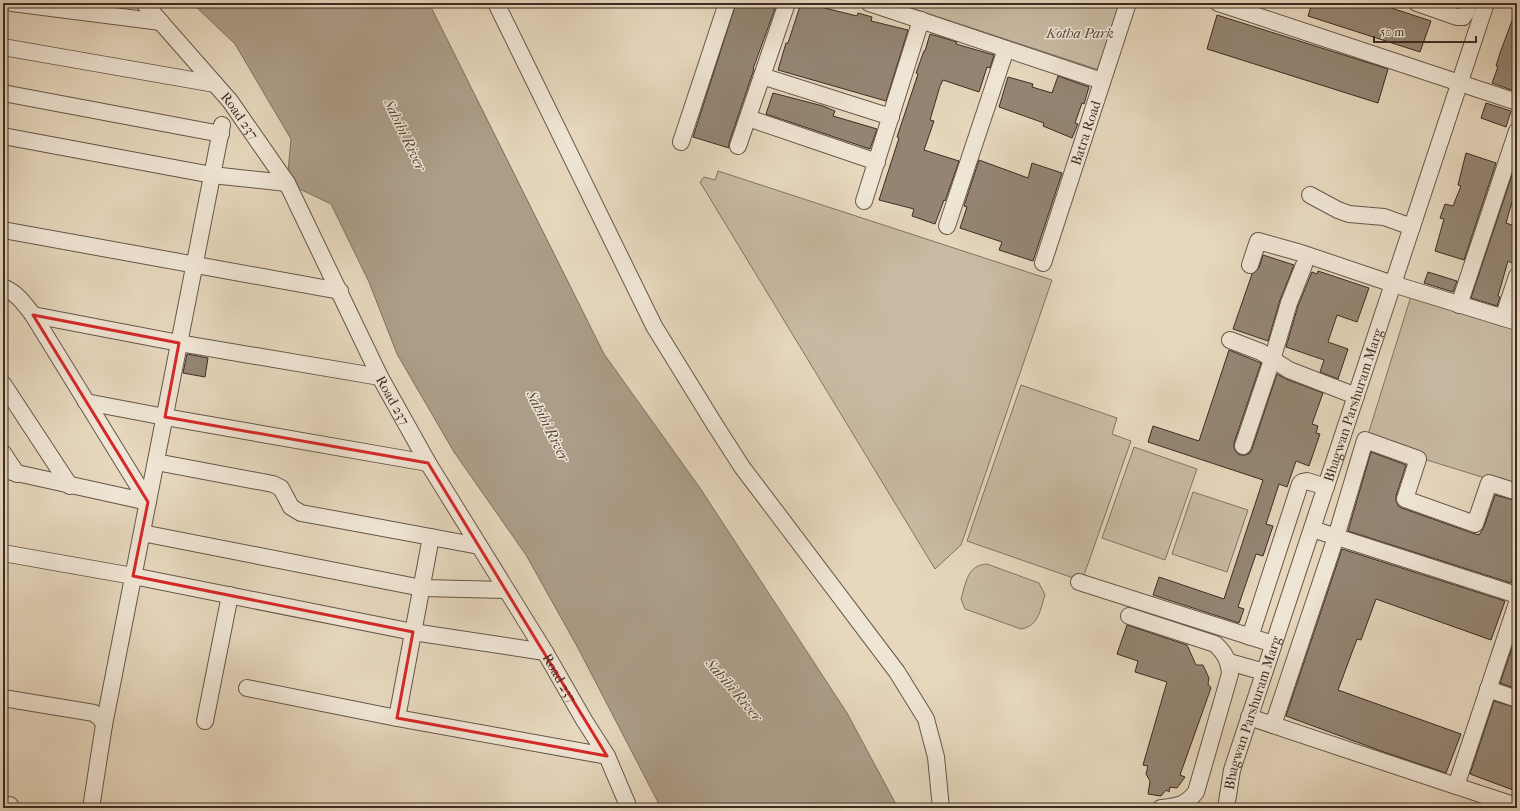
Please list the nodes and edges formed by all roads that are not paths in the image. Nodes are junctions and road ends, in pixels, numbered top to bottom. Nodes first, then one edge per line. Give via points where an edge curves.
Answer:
1 (12, 3) edge
2 (144, 3) edge
3 (496, 3) edge
4 (727, 3) edge
5 (787, 3) edge
6 (869, 3) edge
7 (1128, 3) edge
8 (1218, 3) edge
9 (1469, 3) edge
10 (1486, 3) edge
11 (1421, 4) edge
12 (921, 20) junction
13 (160, 22) junction
14 (3, 47) edge
15 (1006, 49) junction
16 (762, 76) junction
17 (1102, 81) junction
18 (215, 84) junction
19 (1459, 84) junction
20 (3, 93) edge
21 (1517, 102) edge
22 (891, 117) junction
23 (748, 118) junction
24 (1517, 131) edge
25 (3, 136) edge
26 (681, 142) dead end
27 (738, 146) dead end
28 (877, 162) junction
29 (212, 175) junction
30 (287, 183) junction
31 (1310, 195) dead end
32 (864, 201) dead end
33 (947, 226) dead end
34 (1412, 227) junction
35 (3, 230) edge
36 (1043, 263) dead end
37 (195, 265) junction
38 (1250, 265) dead end
39 (1304, 265) dead end
40 (1517, 276) edge
41 (1393, 284) junction
42 (3, 287) edge
43 (340, 291) junction
44 (1459, 305) junction
45 (33, 315) junction
46 (1510, 320) edge
47 (1230, 340) dead end
48 (179, 343) junction
49 (1272, 360) junction
50 (380, 377) junction
51 (3, 384) edge
52 (1356, 396) junction
53 (86, 402) junction
54 (165, 417) junction
55 (1344, 433) junction
56 (1365, 440) junction
57 (1243, 446) dead end
58 (3, 453) edge
59 (156, 462) junction
60 (428, 463) junction
61 (10, 472) edge
62 (70, 486) junction
63 (1326, 487) junction
64 (1517, 492) edge
65 (148, 502) junction
66 (1312, 529) junction
67 (142, 533) junction
68 (431, 537) junction
69 (1336, 537) junction
70 (479, 546) junction
71 (3, 553) edge
72 (133, 576) junction
73 (1079, 582) dead end
74 (422, 588) junction
75 (506, 590) junction
76 (230, 595) junction
77 (1517, 595) edge
78 (1517, 603) edge
79 (1130, 616) dead end
80 (413, 632) junction
81 (1250, 637) junction
82 (1273, 644) junction
83 (545, 652) junction
84 (1229, 662) junction
85 (1264, 672) junction
86 (247, 688) dead end
87 (1488, 689) junction
88 (3, 698) edge
89 (1517, 699) edge
90 (1249, 717) junction
91 (397, 718) junction
92 (205, 721) dead end
93 (104, 725) junction
94 (1273, 725) junction
95 (607, 756) junction
96 (1456, 786) junction
97 (1517, 806) edge
98 (91, 808) edge
99 (629, 808) edge
100 (941, 808) edge
101 (1161, 808) edge
102 (1226, 808) edge

1 - 13 street
2 - 13 street, Road 237
3 - 100 street via 654,326 742,466 897,672 926,719 936,757
4 - 26 street
5 - 16 street
6 - 12 street
7 - 17 street, Batra Road
8 - 19 street
9 - 11 street via 1463,17
10 - 19 street, Bhagwan Parshuram Marg
12 - 15 street
12 - 22 street
13 - 18 street, Road 237
14 - 18 street
15 - 17 street
15 - 33 street
16 - 22 street
16 - 23 street
17 - 36 street, Batra Road
18 - 30 street, Road 237 via 230,101
19 - 21 street
19 - 34 street, Bhagwan Parshuram Marg
20 - 29 street via 221,130
22 - 28 street
23 - 27 street
23 - 28 street
24 - 44 street
25 - 29 street
28 - 32 street
29 - 30 street
29 - 37 street
30 - 43 street, Road 237
31 - 34 street via 1349,214 1384,217
34 - 41 street, Bhagwan Parshuram Marg
35 - 37 street
37 - 43 street
37 - 48 street
38 - 41 street via 1258,241
39 - 49 street via 1289,303
40 - 46 street
41 - 44 street
41 - 52 street, Bhagwan Parshuram Marg
42 - 45 street via 14,292
43 - 50 street, Road 237
44 - 46 street
45 - 48 street
45 - 53 street
47 - 49 street via 1261,352
48 - 50 street
48 - 54 street
49 - 52 street via 1288,370
49 - 57 street
50 - 60 street, Road 237
51 - 62 street
52 - 55 street, Bhagwan Parshuram Marg
53 - 54 street
53 - 65 street
54 - 59 street
54 - 60 street
55 - 56 street
55 - 63 street, Bhagwan Parshuram Marg
56 - 64 street via 1418,459 1405,499 1475,524 1489,483
56 - 69 street
58 - 61 street
59 - 65 street
59 - 68 street via 273,484 281,488 291,507 301,513
60 - 70 street, Road 237
61 - 62 street
62 - 65 street
63 - 66 street, Bhagwan Parshuram Marg
63 - 81 street via 1307,481 1300,484
65 - 67 street
66 - 69 street
66 - 82 street, Bhagwan Parshuram Marg
67 - 72 street
67 - 74 street
68 - 70 street
68 - 74 street
69 - 77 street
69 - 94 street
70 - 75 street, Road 237
71 - 72 street
72 - 76 street
72 - 93 street
73 - 81 street
74 - 75 street
74 - 80 street
75 - 83 street, Road 237
76 - 80 street
76 - 92 street
78 - 87 street
79 - 84 street via 1215,644
80 - 83 street
80 - 91 street
81 - 82 street
82 - 85 street, Bhagwan Parshuram Marg
83 - 95 street, Road 237
84 - 85 street
84 - 101 street via 1230,674 1196,792 1186,803
85 - 90 street, Bhagwan Parshuram Marg
86 - 91 street
87 - 89 street
87 - 96 street
88 - 93 street via 94,713
90 - 94 street
90 - 102 street, Bhagwan Parshuram Marg via 1232,770
91 - 95 street
93 - 98 street
94 - 96 street
95 - 99 street, Road 237
96 - 97 street

